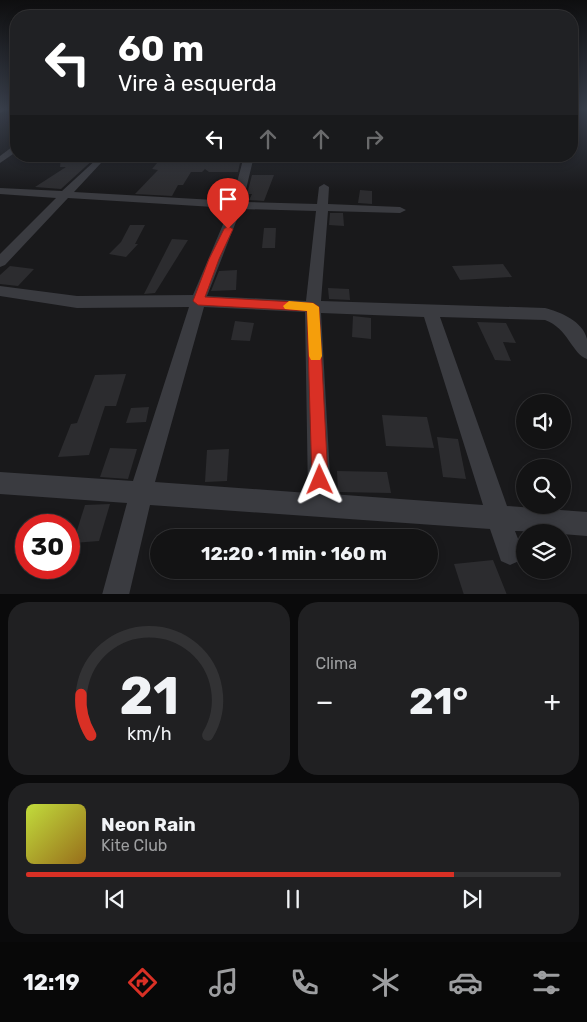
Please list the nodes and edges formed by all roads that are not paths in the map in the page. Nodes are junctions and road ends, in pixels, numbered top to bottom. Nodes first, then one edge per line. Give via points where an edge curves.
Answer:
1 (10, 152) edge
2 (0, 160) edge
3 (97, 162) edge
4 (248, 162) edge
5 (324, 187) dead end
6 (0, 191) edge
7 (66, 194) junction
8 (237, 205) junction
9 (322, 207) junction
10 (400, 210) dead end
11 (0, 262) edge
12 (0, 291) edge
13 (198, 301) junction
14 (313, 307) junction
15 (430, 311) junction
16 (587, 352) edge
17 (0, 482) edge
18 (141, 494) junction
19 (320, 507) junction
20 (498, 518) junction
21 (587, 524) edge
22 (510, 552) dead end
23 (115, 594) edge

1 - 2 street
3 - 7 street
4 - 8 street
5 - 9 street
6 - 7 street
7 - 8 street
7 - 11 street
8 - 9 street
8 - 13 street
9 - 10 street
9 - 14 street
12 - 13 street via 77,302
13 - 14 street
13 - 18 street
14 - 15 street
14 - 19 street
15 - 16 street via 558,317 568,324
15 - 20 street
17 - 18 street
18 - 19 street
18 - 23 street
19 - 20 street
20 - 21 street
20 - 22 street

